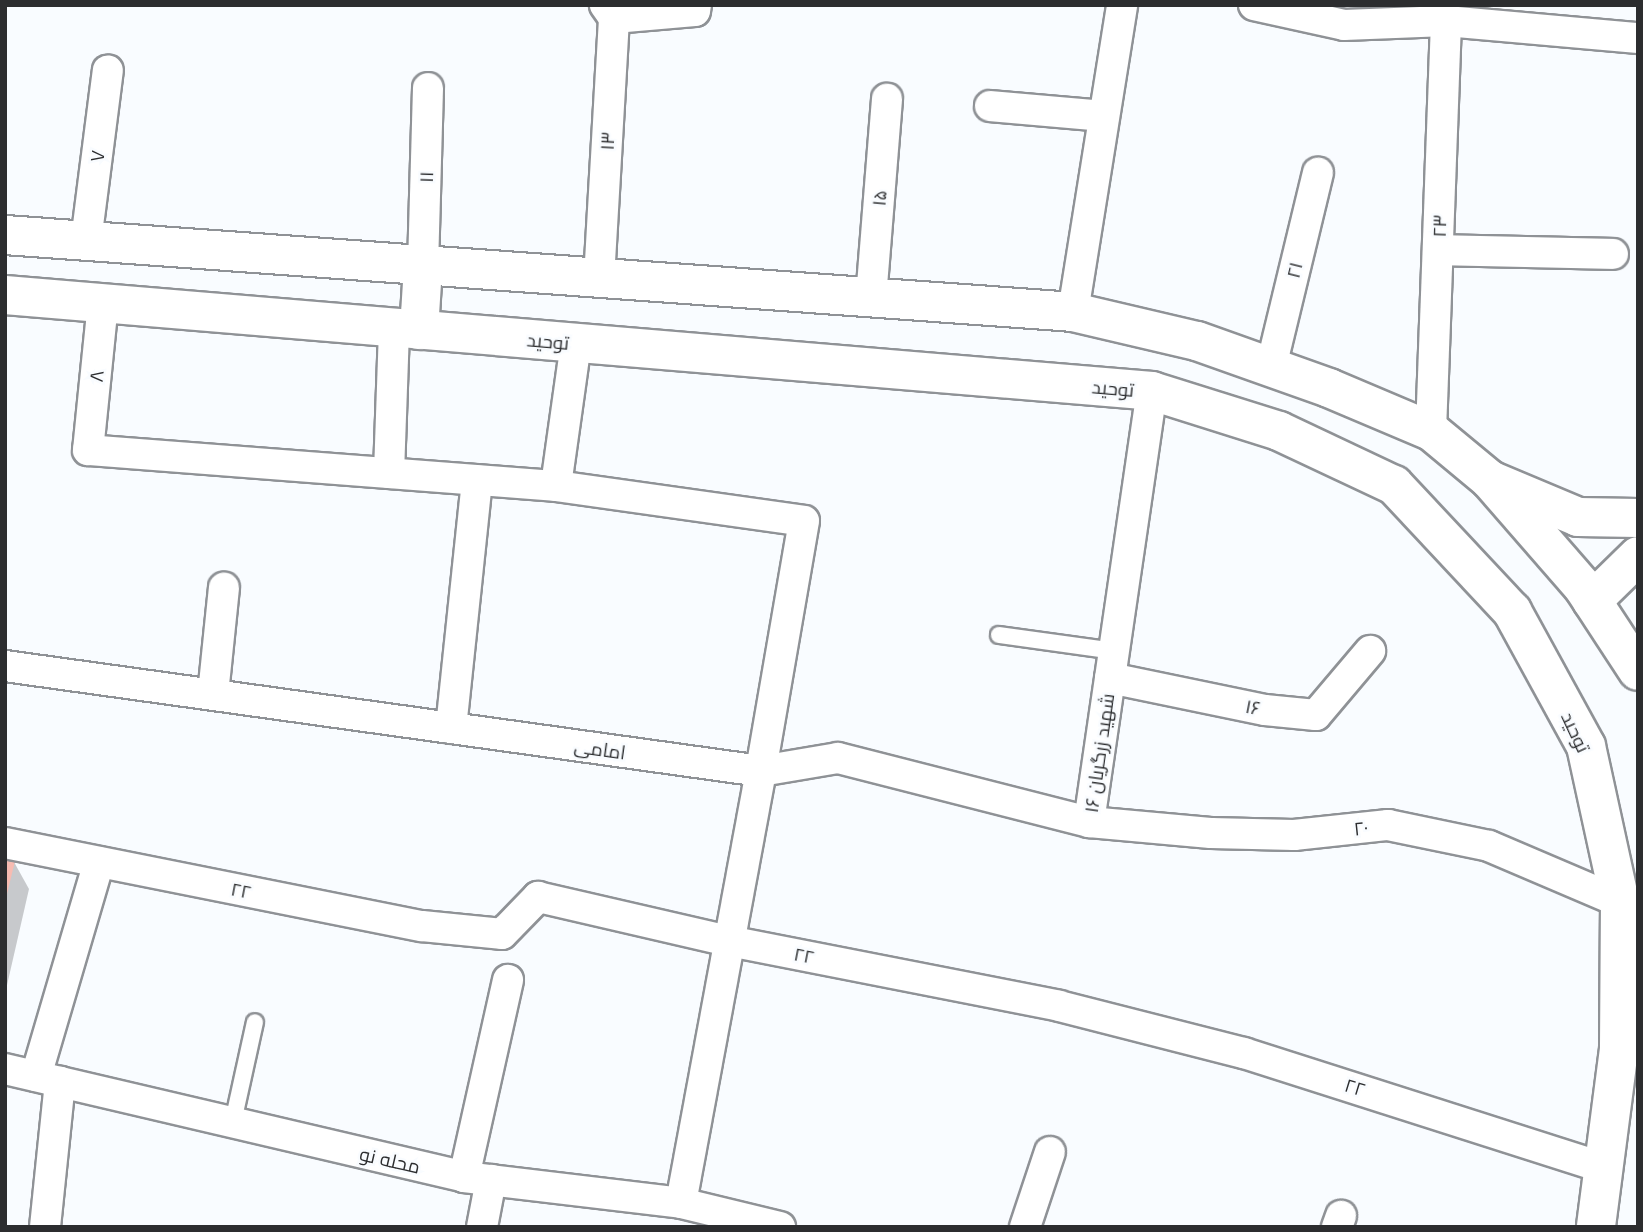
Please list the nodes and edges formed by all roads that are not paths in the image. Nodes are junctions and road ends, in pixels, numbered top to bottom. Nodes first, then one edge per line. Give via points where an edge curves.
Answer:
1 (696, 5) edge
2 (1122, 5) edge
3 (1254, 5) edge
4 (609, 12) edge
5 (1446, 21) junction
6 (1638, 38) edge
7 (108, 70) dead end
8 (428, 88) dead end
9 (887, 99) dead end
10 (990, 106) dead end
11 (1104, 116) junction
12 (1318, 173) dead end
13 (5, 235) edge
14 (86, 241) junction
15 (1438, 250) junction
16 (1613, 254) dead end
17 (423, 267) junction
18 (599, 279) junction
19 (5, 295) edge
20 (871, 298) junction
21 (103, 303) junction
22 (1073, 312) junction
23 (407, 329) junction
24 (576, 343) junction
25 (1271, 367) junction
26 (1152, 391) junction
27 (1431, 431) junction
28 (389, 473) junction
29 (477, 480) junction
30 (1490, 480) junction
31 (556, 486) junction
32 (1638, 518) edge
33 (1638, 556) edge
34 (224, 588) dead end
35 (1592, 601) junction
36 (999, 635) dead end
37 (1370, 651) dead end
38 (1636, 662) edge
39 (1112, 664) junction
40 (5, 666) edge
41 (214, 694) junction
42 (451, 728) junction
43 (761, 771) junction
44 (1089, 822) junction
45 (5, 843) edge
46 (99, 862) junction
47 (1620, 902) junction
48 (729, 941) junction
49 (508, 979) dead end
50 (255, 1022) dead end
51 (5, 1069) edge
52 (48, 1079) junction
53 (233, 1122) junction
54 (1050, 1152) dead end
55 (1604, 1168) junction
56 (477, 1179) junction
57 (681, 1203) junction
58 (733, 1221) edge
59 (45, 1227) edge
60 (482, 1227) edge
61 (780, 1227) edge
62 (1025, 1227) edge
63 (1596, 1227) edge

1 - 4 street via 695,12
2 - 11 street
3 - 5 street via 1344,25
4 - 18 street, ۱۳
5 - 6 street
5 - 15 street, ۲۳
7 - 14 street, ۷
8 - 17 street, ۱۱
9 - 20 street, ۱۵
10 - 11 street
11 - 22 street
12 - 25 street, ۲۱
13 - 14 main road
14 - 17 main road
15 - 16 street
15 - 27 street, ۲۳
17 - 18 main road
17 - 23 main road
18 - 20 main road
19 - 21 main road, توحید
20 - 22 main road
21 - 23 main road, توحید
21 - 28 street, ۸ via 89,450
22 - 25 main road via 1197,341
23 - 24 main road, توحید
23 - 28 street
24 - 26 main road, توحید
24 - 31 street
25 - 27 main road
26 - 39 street, ۱۶ شهید زرگریان
26 - 47 main road, توحید via 1279,431 1394,485 1511,611 1586,746
27 - 30 main road
28 - 29 street
29 - 31 street
29 - 42 street
30 - 32 main road via 1578,517
30 - 35 main road
31 - 43 street via 804,521
33 - 35 main road
34 - 41 street
35 - 38 main road
36 - 39 lane
37 - 39 street, ۱۶ via 1317,715 1265,710
39 - 44 street, ۱۶ شهید زرگریان
40 - 41 street, امامی
41 - 42 street, امامی
42 - 43 street, امامی
43 - 44 street, ۱۶ شهید زرگریان via 838,758
43 - 48 street
44 - 47 street, ۲۰ via 1294,835 1388,825 1489,846
45 - 46 street, ۲۲
46 - 48 street, ۲۲ via 422,926 502,934 538,897
46 - 52 street
47 - 55 main road, توحید via 1619,1049
48 - 55 street, ۲۲ via 1059,1006 1217,1046
48 - 57 street
49 - 56 street
50 - 53 lane
51 - 52 street, محله نو
52 - 53 street, محله نو
52 - 59 street
53 - 56 street, محله نو
54 - 62 street
55 - 63 main road, توحید
56 - 57 street, محله نو
56 - 60 street
57 - 58 street, محله نو
58 - 61 street, محله نو

